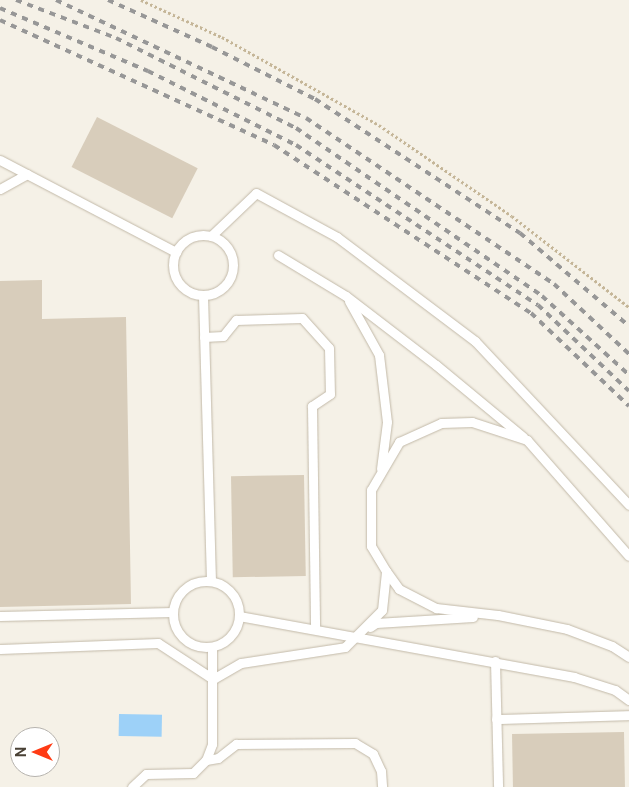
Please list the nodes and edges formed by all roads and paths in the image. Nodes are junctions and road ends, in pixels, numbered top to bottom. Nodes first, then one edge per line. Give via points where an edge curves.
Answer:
1 (141, 0) edge
2 (0, 160) edge
3 (27, 174) junction
4 (0, 189) edge
5 (211, 236) junction
6 (176, 252) junction
7 (278, 255) dead end
8 (203, 295) junction
9 (346, 296) junction
10 (629, 306) edge
11 (204, 337) junction
12 (527, 440) junction
13 (380, 473) junction
14 (629, 505) edge
15 (629, 556) edge
16 (386, 571) junction
17 (211, 581) junction
18 (173, 612) junction
19 (498, 615) junction
20 (0, 616) edge
21 (239, 616) junction
22 (315, 629) junction
23 (360, 634) junction
24 (212, 647) junction
25 (0, 649) edge
26 (629, 657) edge
27 (495, 661) junction
28 (213, 679) junction
29 (629, 700) edge
30 (629, 715) edge
31 (496, 719) junction
32 (206, 760) junction
33 (132, 787) edge
34 (382, 787) edge
35 (498, 787) edge

1 - 10 path via 222,37 379,125 512,216
2 - 3 lane
3 - 4 lane
3 - 6 lane
5 - 6 lane via 190,237
5 - 8 lane via 221,240 228,249 232,270 222,288
5 - 14 lane via 256,192 337,237 475,341
6 - 8 lane via 173,271 177,281 184,289
7 - 9 lane
8 - 11 lane
9 - 12 lane
9 - 13 lane via 379,355 387,422
11 - 17 lane
11 - 22 lane via 223,336 236,320 302,318 329,348 330,394 312,406
12 - 13 lane via 472,422 441,423 399,442
12 - 15 lane
13 - 16 lane via 371,490 371,546
16 - 19 lane via 399,589 436,608
16 - 23 lane via 382,610
17 - 18 lane via 191,584 182,591
17 - 21 lane via 233,594
18 - 20 lane
18 - 24 lane via 179,634 188,642
19 - 23 lane via 376,623
19 - 26 lane via 567,629 612,646
21 - 22 lane
21 - 24 lane via 232,635
22 - 23 lane
23 - 27 lane
23 - 28 lane via 345,647 241,663
24 - 28 lane
25 - 28 lane via 158,643
27 - 29 lane via 574,677 615,690
27 - 31 lane
28 - 32 lane via 212,744
30 - 31 lane
31 - 35 lane
32 - 33 lane via 193,773 146,774
32 - 34 lane via 218,758 236,744 355,742 374,754 381,771

